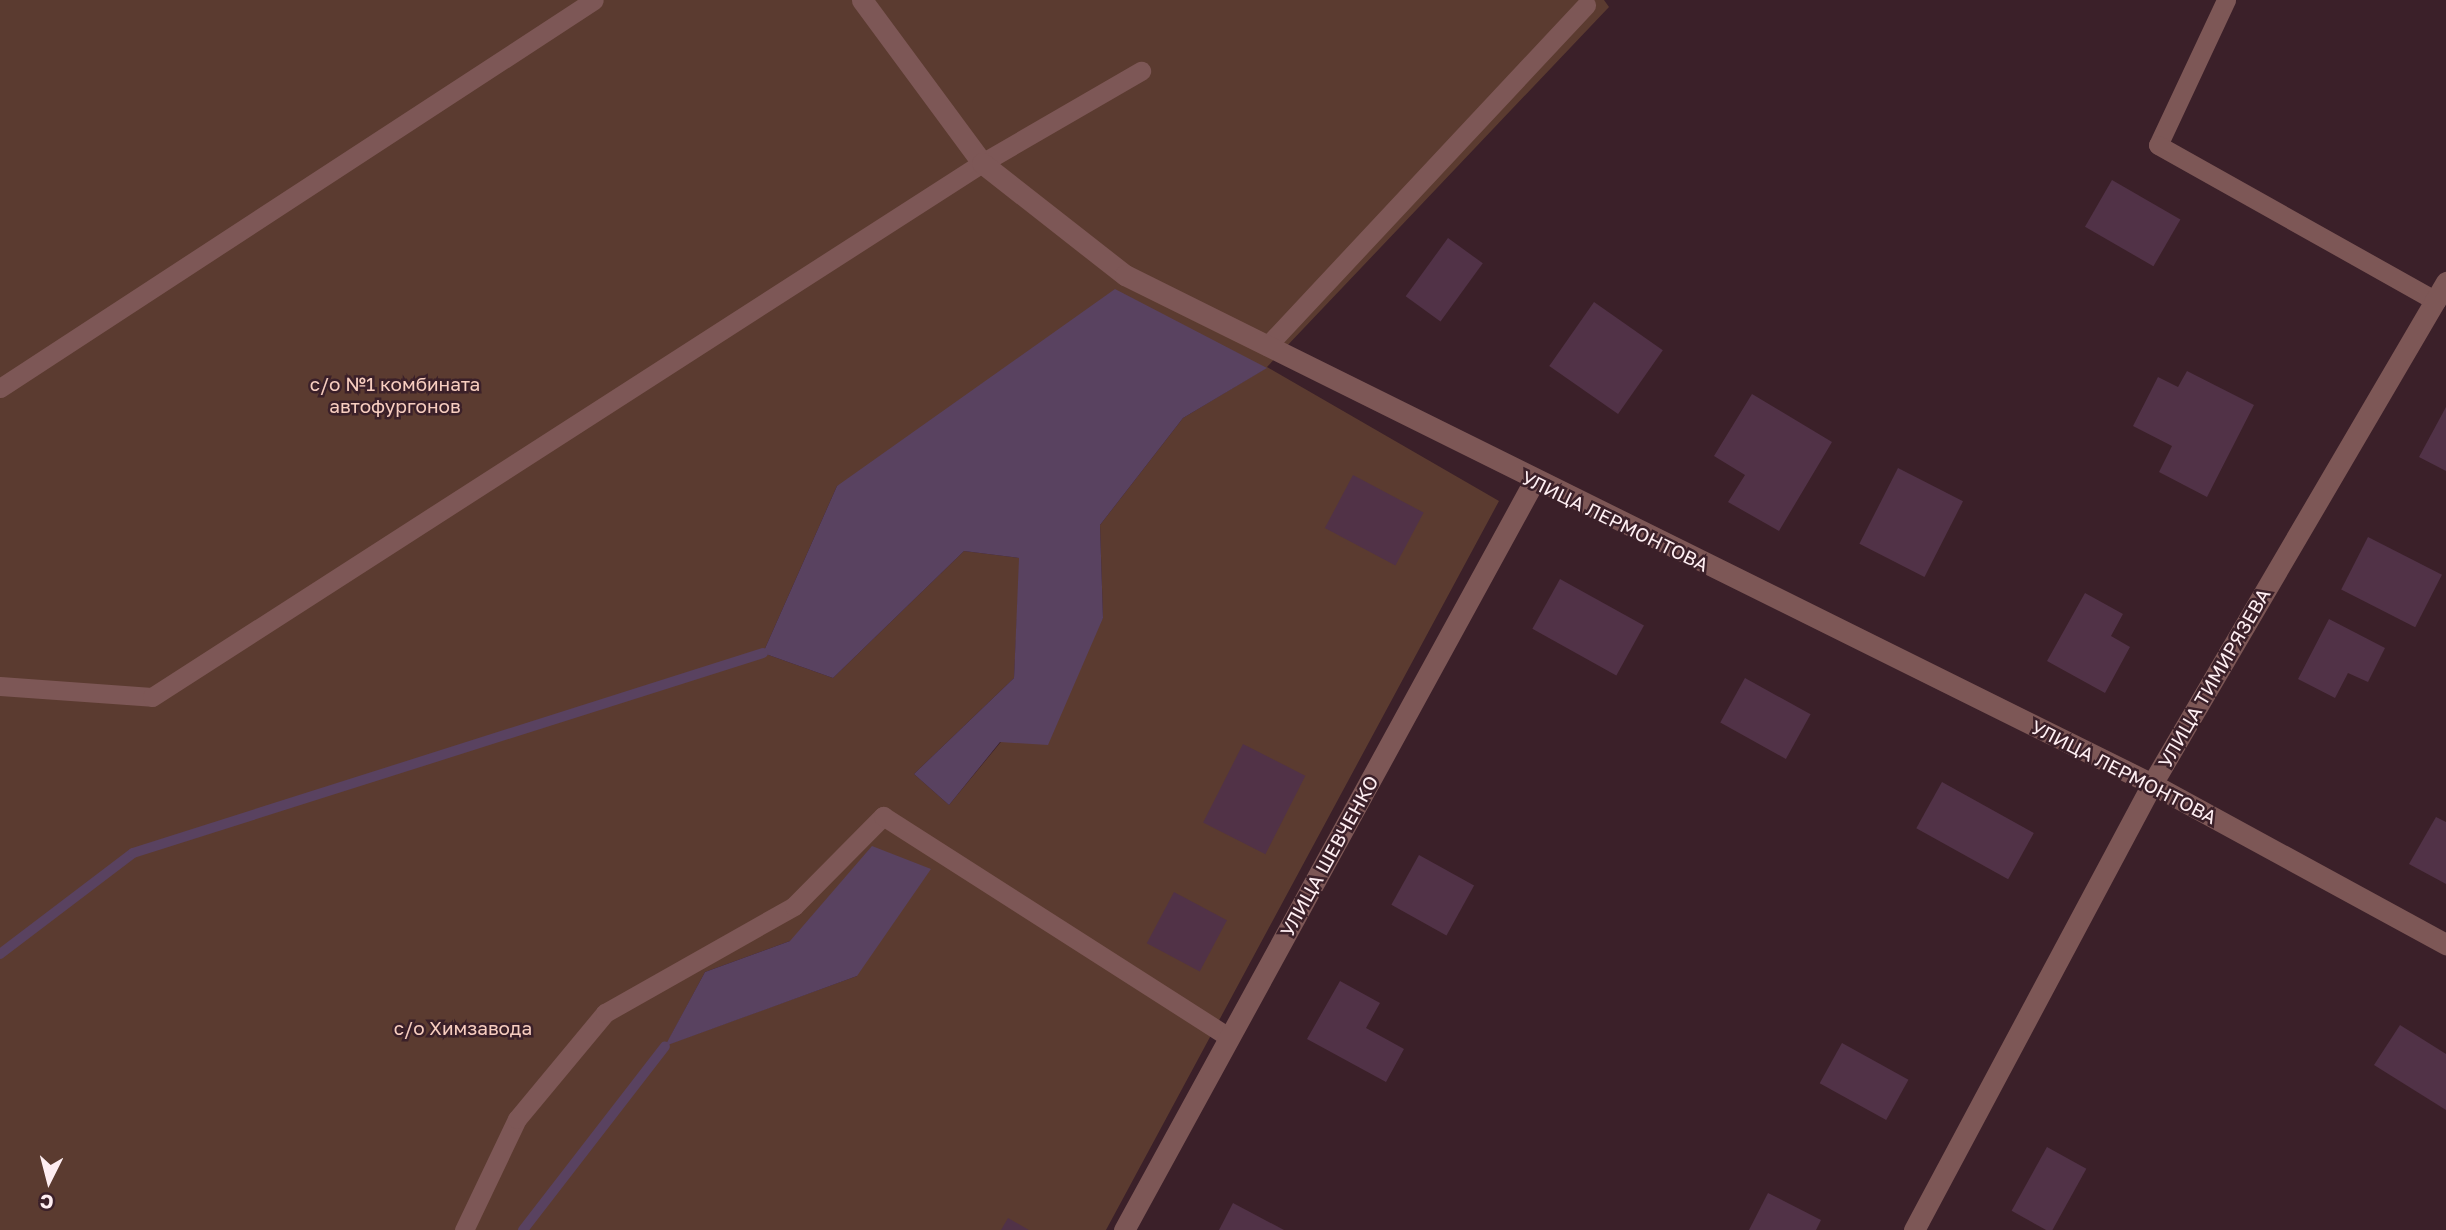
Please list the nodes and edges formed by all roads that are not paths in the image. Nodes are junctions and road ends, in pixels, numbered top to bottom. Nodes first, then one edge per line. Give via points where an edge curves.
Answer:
1 (594, 0) edge
2 (862, 0) edge
3 (2226, 0) edge
4 (1586, 5) dead end
5 (1141, 71) dead end
6 (982, 163) junction
7 (2446, 282) edge
8 (2436, 301) junction
9 (1267, 346) junction
10 (0, 388) edge
11 (1534, 481) junction
12 (0, 687) edge
13 (2152, 784) junction
14 (2446, 944) edge
15 (1229, 1037) junction
16 (464, 1230) edge
17 (1124, 1230) edge
18 (1914, 1230) edge

1 - 10 lane
2 - 6 street, УЛИЦА ЛЕРМОНТОВА
3 - 8 lane via 2158,145
4 - 9 lane
5 - 6 lane
6 - 9 street, УЛИЦА ЛЕРМОНТОВА via 1125,275
6 - 12 lane via 152,697
7 - 8 street, УЛИЦА ТИМИРЯЗЕВА
8 - 13 street, УЛИЦА ТИМИРЯЗЕВА
9 - 11 street, УЛИЦА ЛЕРМОНТОВА
11 - 13 street, УЛИЦА ЛЕРМОНТОВА
11 - 15 street, УЛИЦА ШЕВЧЕНКО
13 - 14 street, УЛИЦА ЛЕРМОНТОВА
13 - 18 street, УЛИЦА ТИМИРЯЗЕВА
15 - 16 lane via 883,816 794,906 605,1013 517,1119
15 - 17 street, УЛИЦА ШЕВЧЕНКО

